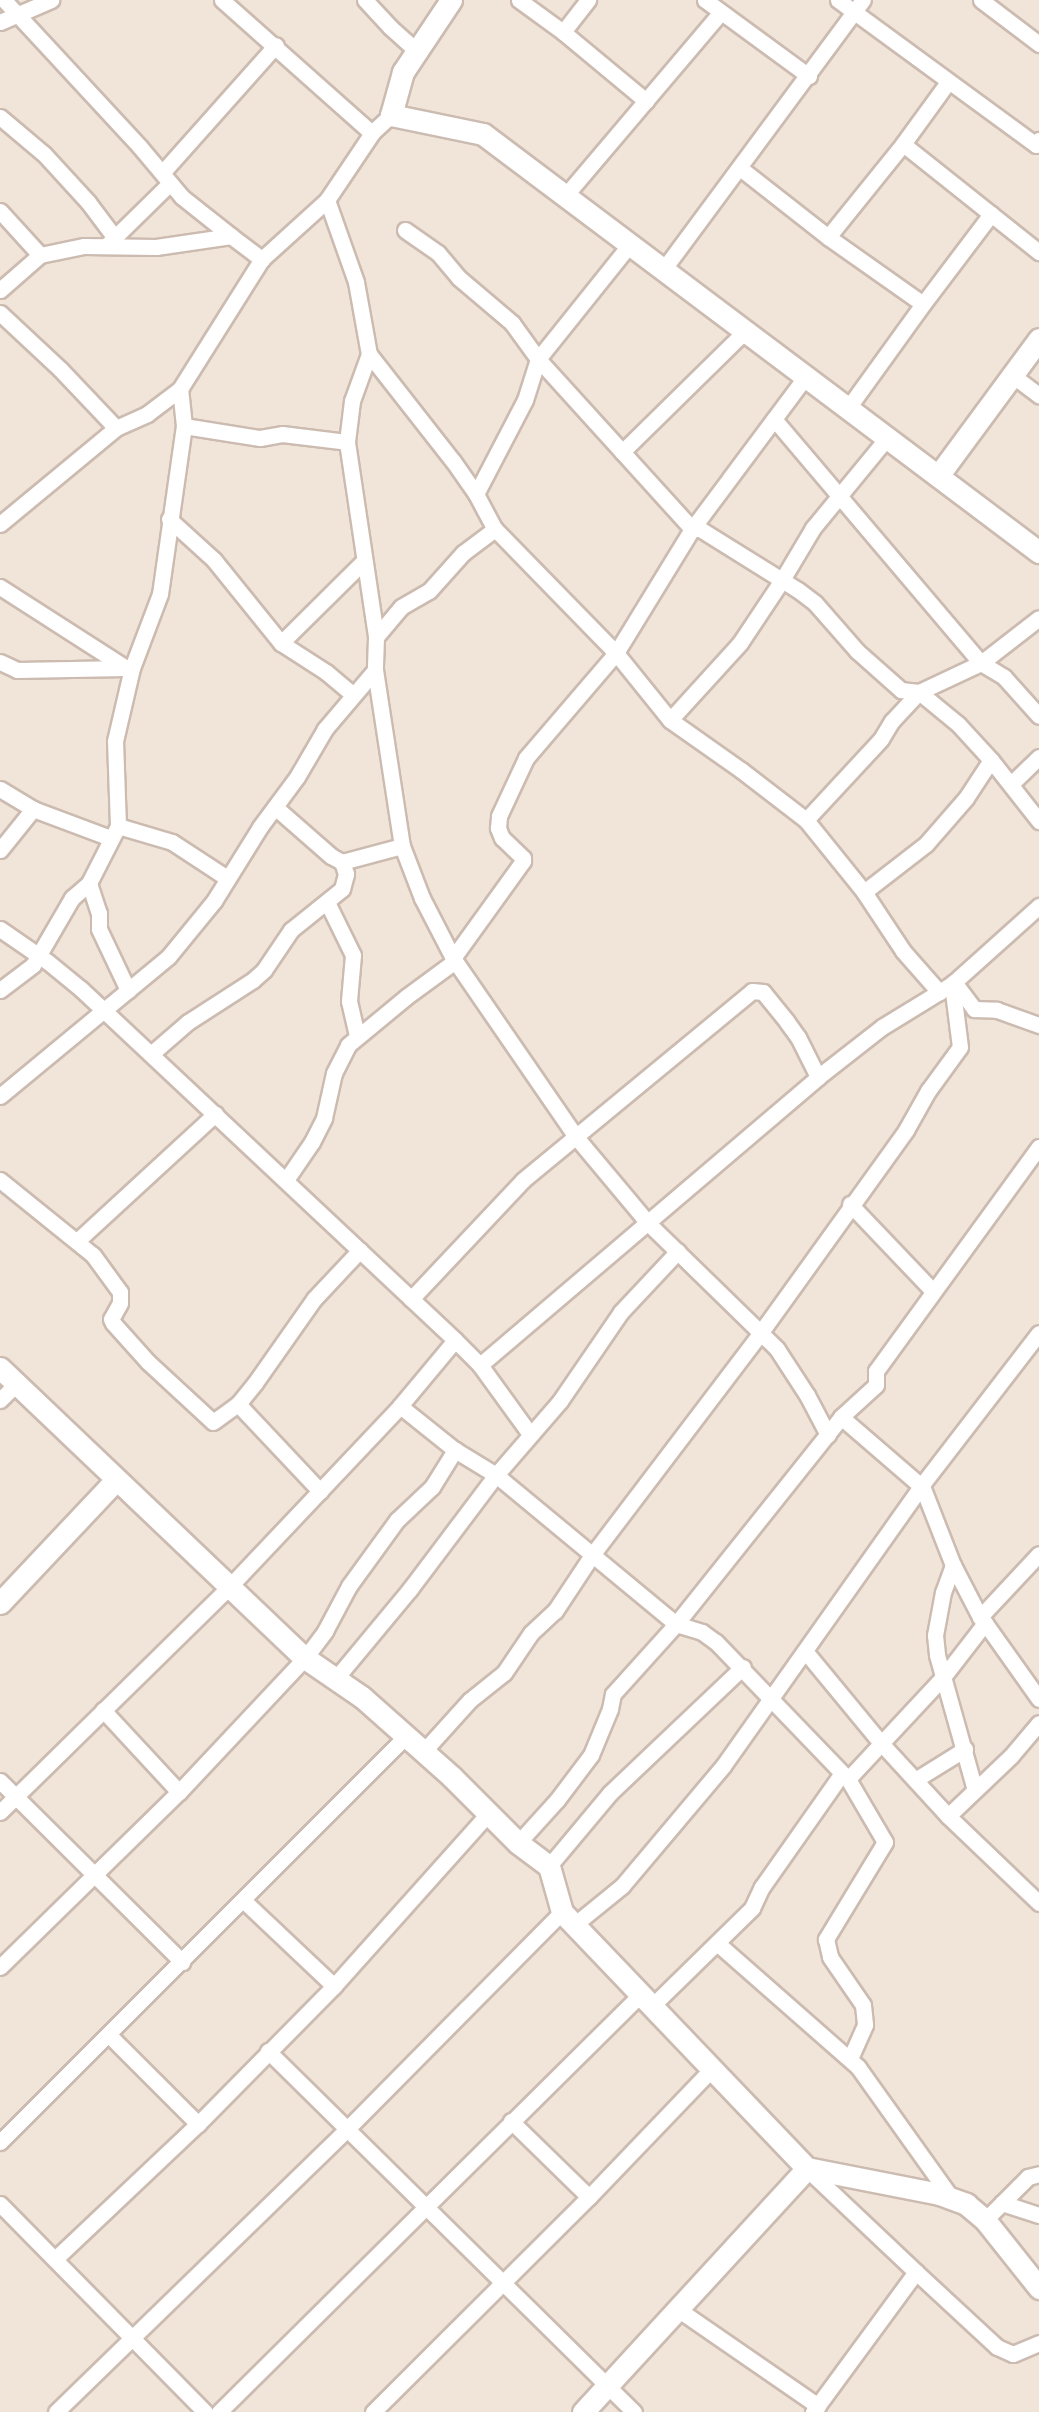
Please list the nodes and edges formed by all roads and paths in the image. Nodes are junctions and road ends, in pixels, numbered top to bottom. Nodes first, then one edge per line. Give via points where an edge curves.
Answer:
1 (4, 0) edge
2 (51, 0) edge
3 (222, 0) edge
4 (366, 0) edge
5 (451, 0) edge
6 (519, 0) edge
7 (588, 0) edge
8 (705, 0) edge
9 (838, 0) edge
10 (981, 0) edge
11 (1001, 5) edge
12 (859, 6) edge
13 (721, 12) junction
14 (17, 15) junction
15 (0, 22) edge
16 (563, 32) junction
17 (1039, 44) edge
18 (276, 45) junction
19 (418, 52) junction
20 (809, 76) junction
21 (948, 82) junction
22 (646, 101) junction
23 (391, 115) junction
24 (0, 117) edge
25 (372, 133) junction
26 (903, 144) junction
27 (1038, 144) edge
28 (740, 168) junction
29 (166, 178) junction
30 (565, 196) junction
31 (327, 200) junction
32 (0, 211) edge
33 (991, 214) junction
34 (405, 230) dead end
35 (231, 236) junction
36 (828, 237) junction
37 (111, 241) junction
38 (630, 244) junction
39 (1039, 252) edge
40 (40, 255) junction
41 (262, 259) junction
42 (663, 270) junction
43 (0, 290) edge
44 (923, 304) junction
45 (0, 313) edge
46 (745, 331) junction
47 (1039, 339) edge
48 (369, 354) junction
49 (538, 359) junction
50 (1012, 375) junction
51 (806, 376) junction
52 (180, 389) junction
53 (1039, 395) edge
54 (848, 408) junction
55 (774, 419) junction
56 (184, 426) junction
57 (116, 428) junction
58 (887, 438) junction
59 (347, 442) junction
60 (622, 452) junction
61 (938, 476) junction
62 (476, 494) junction
63 (841, 495) junction
64 (170, 519) junction
65 (0, 524) edge
66 (495, 529) junction
67 (692, 529) junction
68 (1039, 552) edge
69 (364, 561) junction
70 (782, 580) junction
71 (0, 587) edge
72 (1039, 618) edge
73 (376, 637) junction
74 (281, 643) junction
75 (616, 653) junction
76 (0, 662) edge
77 (981, 663) junction
78 (129, 668) junction
79 (375, 670) junction
80 (919, 692) junction
81 (353, 695) junction
82 (1039, 716) edge
83 (670, 720) junction
84 (1039, 757) edge
85 (991, 760) junction
86 (1011, 784) junction
87 (0, 789) edge
88 (275, 807) junction
89 (33, 809) junction
90 (806, 820) junction
91 (1039, 821) edge
92 (114, 832) junction
93 (402, 846) junction
94 (0, 850) edge
95 (342, 862) junction
96 (227, 878) junction
97 (88, 883) junction
98 (864, 892) junction
99 (327, 902) junction
100 (1039, 906) edge
101 (0, 930) edge
102 (38, 955) junction
103 (454, 959) junction
104 (948, 986) junction
105 (0, 990) edge
106 (128, 990) junction
107 (104, 1010) junction
108 (1039, 1025) edge
109 (357, 1036) junction
110 (151, 1054) junction
111 (818, 1077) junction
112 (0, 1096) edge
113 (215, 1114) junction
114 (576, 1137) junction
115 (1039, 1147) edge
116 (0, 1180) edge
117 (286, 1180) junction
118 (850, 1204) junction
119 (648, 1223) junction
120 (77, 1241) junction
121 (360, 1250) junction
122 (678, 1251) junction
123 (932, 1290) junction
124 (411, 1299) junction
125 (761, 1332) junction
126 (1039, 1333) edge
127 (455, 1340) junction
128 (480, 1365) junction
129 (0, 1368) edge
130 (16, 1384) junction
131 (0, 1400) edge
132 (238, 1404) junction
133 (400, 1406) junction
134 (841, 1417) junction
135 (530, 1434) junction
136 (828, 1435) junction
137 (455, 1450) junction
138 (496, 1475) junction
139 (116, 1480) junction
140 (922, 1486) junction
141 (320, 1491) junction
142 (1039, 1554) edge
143 (592, 1555) junction
144 (953, 1565) junction
145 (230, 1586) junction
146 (0, 1604) edge
147 (982, 1620) junction
148 (676, 1624) junction
149 (805, 1651) junction
150 (305, 1658) junction
151 (743, 1667) junction
152 (944, 1676) junction
153 (337, 1677) junction
154 (770, 1699) junction
155 (1039, 1699) edge
156 (103, 1710) junction
157 (1039, 1723) edge
158 (405, 1737) junction
159 (880, 1743) junction
160 (965, 1749) junction
161 (423, 1752) junction
162 (845, 1776) junction
163 (915, 1780) junction
164 (0, 1781) edge
165 (975, 1790) junction
166 (178, 1792) junction
167 (16, 1797) junction
168 (0, 1812) edge
169 (488, 1814) junction
170 (948, 1816) junction
171 (518, 1843) junction
172 (549, 1866) junction
173 (95, 1876) junction
174 (243, 1900) junction
175 (1039, 1903) edge
176 (568, 1918) junction
177 (717, 1943) junction
178 (182, 1962) junction
179 (0, 1967) edge
180 (334, 1986) junction
181 (646, 2000) junction
182 (109, 2036) junction
183 (268, 2051) junction
184 (850, 2059) junction
185 (711, 2070) junction
186 (511, 2121) junction
187 (198, 2124) junction
188 (348, 2128) junction
189 (0, 2142) edge
190 (807, 2168) junction
191 (1039, 2174) edge
192 (589, 2198) junction
193 (952, 2199) junction
194 (0, 2204) edge
195 (1002, 2204) junction
196 (425, 2206) junction
197 (1039, 2215) edge
198 (986, 2220) junction
199 (55, 2259) junction
200 (916, 2272) junction
201 (504, 2283) junction
202 (1039, 2288) edge
203 (679, 2310) junction
204 (132, 2338) junction
205 (1039, 2343) edge
206 (606, 2387) junction
207 (815, 2409) edge
208 (56, 2412) edge
209 (205, 2412) edge
210 (219, 2412) edge
211 (373, 2412) edge
212 (583, 2412) edge
213 (634, 2412) edge

1 - 14 street
2 - 14 street
3 - 18 street
4 - 19 street
5 - 19 street
6 - 16 street
7 - 16 street
8 - 13 street
9 - 12 street
10 - 11 street
11 - 17 street
12 - 20 street
12 - 21 street
13 - 20 street
13 - 22 street
14 - 15 street
14 - 29 street
16 - 22 street
18 - 25 street
18 - 29 street
19 - 23 street via 403,72
20 - 28 street
21 - 26 street
21 - 27 street
22 - 30 street
23 - 25 street
23 - 30 street via 483,134
24 - 37 street via 44,154 88,202
25 - 31 street
26 - 33 street
26 - 36 street
28 - 36 street
28 - 42 street
29 - 35 street via 182,197
29 - 37 street
30 - 38 street
31 - 41 street
31 - 48 street via 356,282
32 - 40 street
33 - 39 street
33 - 44 street
34 - 49 street via 438,253 459,278 512,323
35 - 37 street via 156,247
35 - 41 street
36 - 44 street
37 - 40 street
38 - 42 street
38 - 49 street
40 - 43 street
41 - 52 street
42 - 46 street
44 - 54 street
45 - 57 street
46 - 51 street
46 - 60 street
47 - 50 street
48 - 59 street via 352,401
48 - 62 street
49 - 60 street
49 - 62 street via 525,400
50 - 53 street
50 - 61 street
51 - 54 street
51 - 55 street
52 - 56 street
52 - 57 street via 147,414
54 - 58 street
55 - 63 street
55 - 67 street
56 - 59 street via 260,438 282,434
56 - 64 street
57 - 65 street
58 - 61 street
58 - 63 street
59 - 69 street
60 - 67 street
61 - 68 street
62 - 66 street
63 - 70 street via 813,528
63 - 77 street
64 - 74 street via 214,560
64 - 78 street via 160,594
66 - 73 street via 463,554 429,591 401,607
66 - 75 street
67 - 70 street via 700,529
67 - 75 street
69 - 73 street
69 - 74 street
70 - 80 street via 815,603 857,651 901,690
70 - 83 street via 740,643
71 - 78 street
72 - 77 street
73 - 79 street
74 - 81 street
75 - 83 street
75 - 103 street via 520,767 499,816 498,828 523,861
76 - 78 street via 17,669
77 - 80 street
77 - 82 street via 1004,677
78 - 92 street via 115,741
79 - 81 street
79 - 93 street
80 - 85 street via 958,724
80 - 90 street
81 - 88 street via 325,729
83 - 90 street
84 - 86 street
85 - 86 street
85 - 98 street via 966,798 926,844
86 - 91 street
87 - 89 street
88 - 95 street
88 - 96 street
89 - 92 street
89 - 94 street
90 - 98 street
92 - 96 street via 172,843
92 - 97 street
93 - 95 street
93 - 103 street via 422,898
95 - 99 street via 345,882
96 - 106 street via 176,949
97 - 102 street via 72,898
97 - 106 street via 99,913 99,929
98 - 104 street via 903,951
99 - 109 street via 353,955 349,1001
99 - 110 street via 284,938 253,980 188,1022
100 - 104 street
101 - 102 street
102 - 105 street via 25,972
102 - 107 street
103 - 109 street
103 - 114 street
104 - 108 street via 974,1009 997,1010
104 - 111 street via 882,1027
104 - 118 street via 960,1047 906,1130
106 - 107 street
107 - 110 street
107 - 112 street
109 - 117 street via 338,1062 320,1126
110 - 113 street
111 - 114 street via 788,1022 763,992 752,991
111 - 119 street
113 - 117 street
113 - 120 street
114 - 119 street
114 - 124 street via 523,1180
115 - 123 street
116 - 120 street
117 - 121 street
118 - 123 street
118 - 125 street
119 - 122 street
119 - 128 street
120 - 132 street via 118,1287 121,1298 111,1320 148,1362 210,1420 218,1420
121 - 124 street
121 - 132 street via 314,1299
122 - 125 street
122 - 135 street via 621,1312 572,1385
123 - 134 street via 876,1371 876,1385
124 - 127 street
125 - 136 street via 787,1363
125 - 143 street
126 - 140 street
127 - 128 street
127 - 133 street
128 - 135 street
129 - 130 street
130 - 131 street
130 - 139 street
132 - 141 street
133 - 137 street
133 - 141 street
134 - 136 street
134 - 140 street
135 - 138 street
136 - 148 street
137 - 138 street
137 - 150 street via 432,1487 397,1520 349,1586
138 - 143 street
138 - 153 street
139 - 145 street
139 - 146 street
140 - 144 street
140 - 149 street
141 - 145 street
142 - 147 street
143 - 148 street
143 - 161 street via 555,1611 531,1633 504,1673 470,1700
144 - 147 street
144 - 152 street via 935,1635
145 - 150 street
145 - 156 street
147 - 152 street
147 - 155 street
148 - 151 street via 702,1632
148 - 171 street via 613,1694 591,1755
149 - 154 street
149 - 159 street
150 - 153 street
150 - 166 street
151 - 154 street
151 - 172 street via 610,1793
152 - 159 street
152 - 160 street
153 - 158 street
154 - 162 street
154 - 176 street via 716,1775 622,1886
156 - 166 street
156 - 167 street
157 - 165 street
158 - 161 street
158 - 174 street
159 - 162 street
159 - 163 street
160 - 163 street
160 - 165 street
161 - 169 street
162 - 177 street via 762,1887 752,1908
162 - 184 street via 885,1842 826,1939 830,1957 863,2005 865,2025
163 - 170 street
164 - 167 street
165 - 170 street
166 - 173 street
167 - 168 street
167 - 173 street
169 - 171 street
169 - 180 street
170 - 175 street
171 - 172 street
172 - 176 street
173 - 178 street
173 - 179 street
174 - 178 street
174 - 180 street
176 - 181 street
176 - 188 street
177 - 181 street
177 - 184 street
178 - 182 street
180 - 183 street
181 - 185 street
181 - 186 street
182 - 187 street
182 - 189 street
183 - 187 street
183 - 188 street
184 - 193 street via 865,2074
185 - 190 street
185 - 192 street
186 - 192 street
186 - 196 street
187 - 199 street
188 - 196 street
188 - 204 street
190 - 193 street
190 - 200 street
190 - 203 street
191 - 195 street via 1028,2177
192 - 201 street
193 - 198 street
194 - 199 street
195 - 197 street
195 - 198 street
196 - 201 street
196 - 210 street
198 - 202 street
199 - 204 street
200 - 205 street via 997,2347 1013,2354
200 - 207 street
201 - 206 street
201 - 211 street
203 - 206 street
203 - 207 street
204 - 208 street
204 - 209 street
206 - 212 street
206 - 213 street

